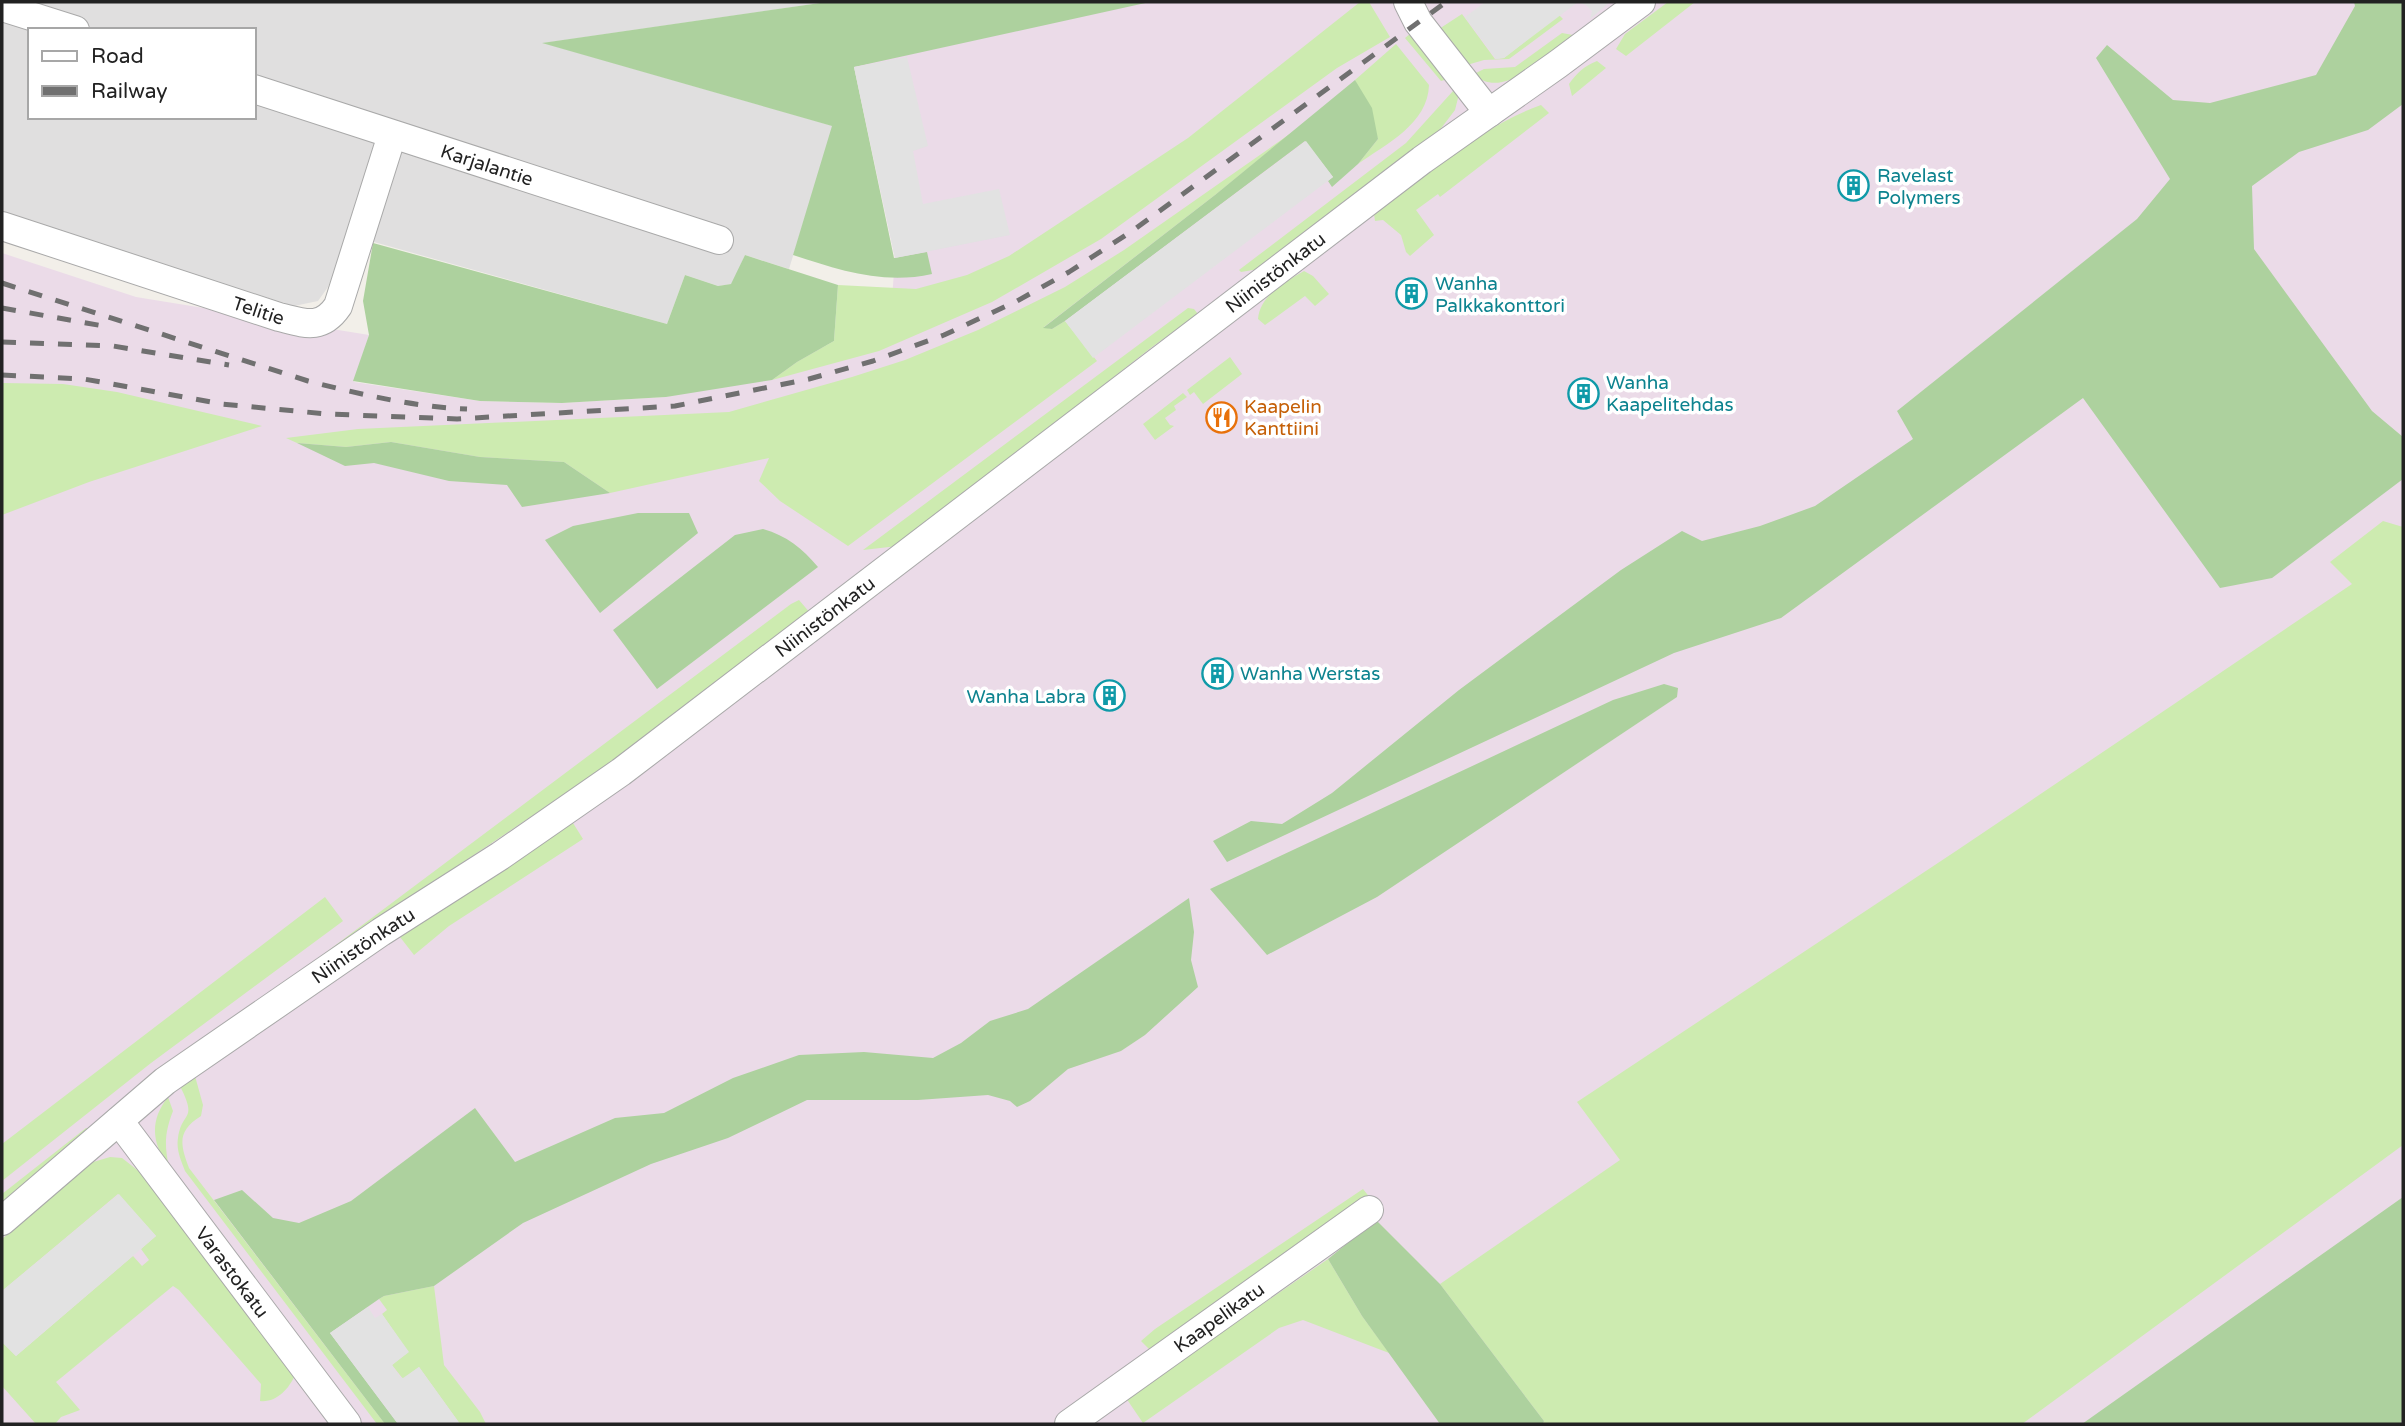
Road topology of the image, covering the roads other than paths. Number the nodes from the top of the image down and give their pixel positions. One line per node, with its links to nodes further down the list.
1 (1408, 2): 6 (street)
2 (1641, 2): 6 (street, Niinistönkatu)
3 (2, 7): 4 (street)
4 (69, 28)
5 (256, 90): 7 (street, Karjalantie)
6 (1489, 113): 10 (street, Niinistönkatu)
7 (392, 135): 8 (street, Telitie); 9 (street, Karjalantie)
8 (2, 226)
9 (719, 240)
10 (119, 1121): 12 (street, Niinistönkatu); 13 (street, Varastokatu)
11 (1369, 1210): 14 (street, Kaapelikatu)
12 (2, 1221)
13 (347, 1424)
14 (1069, 1424)

